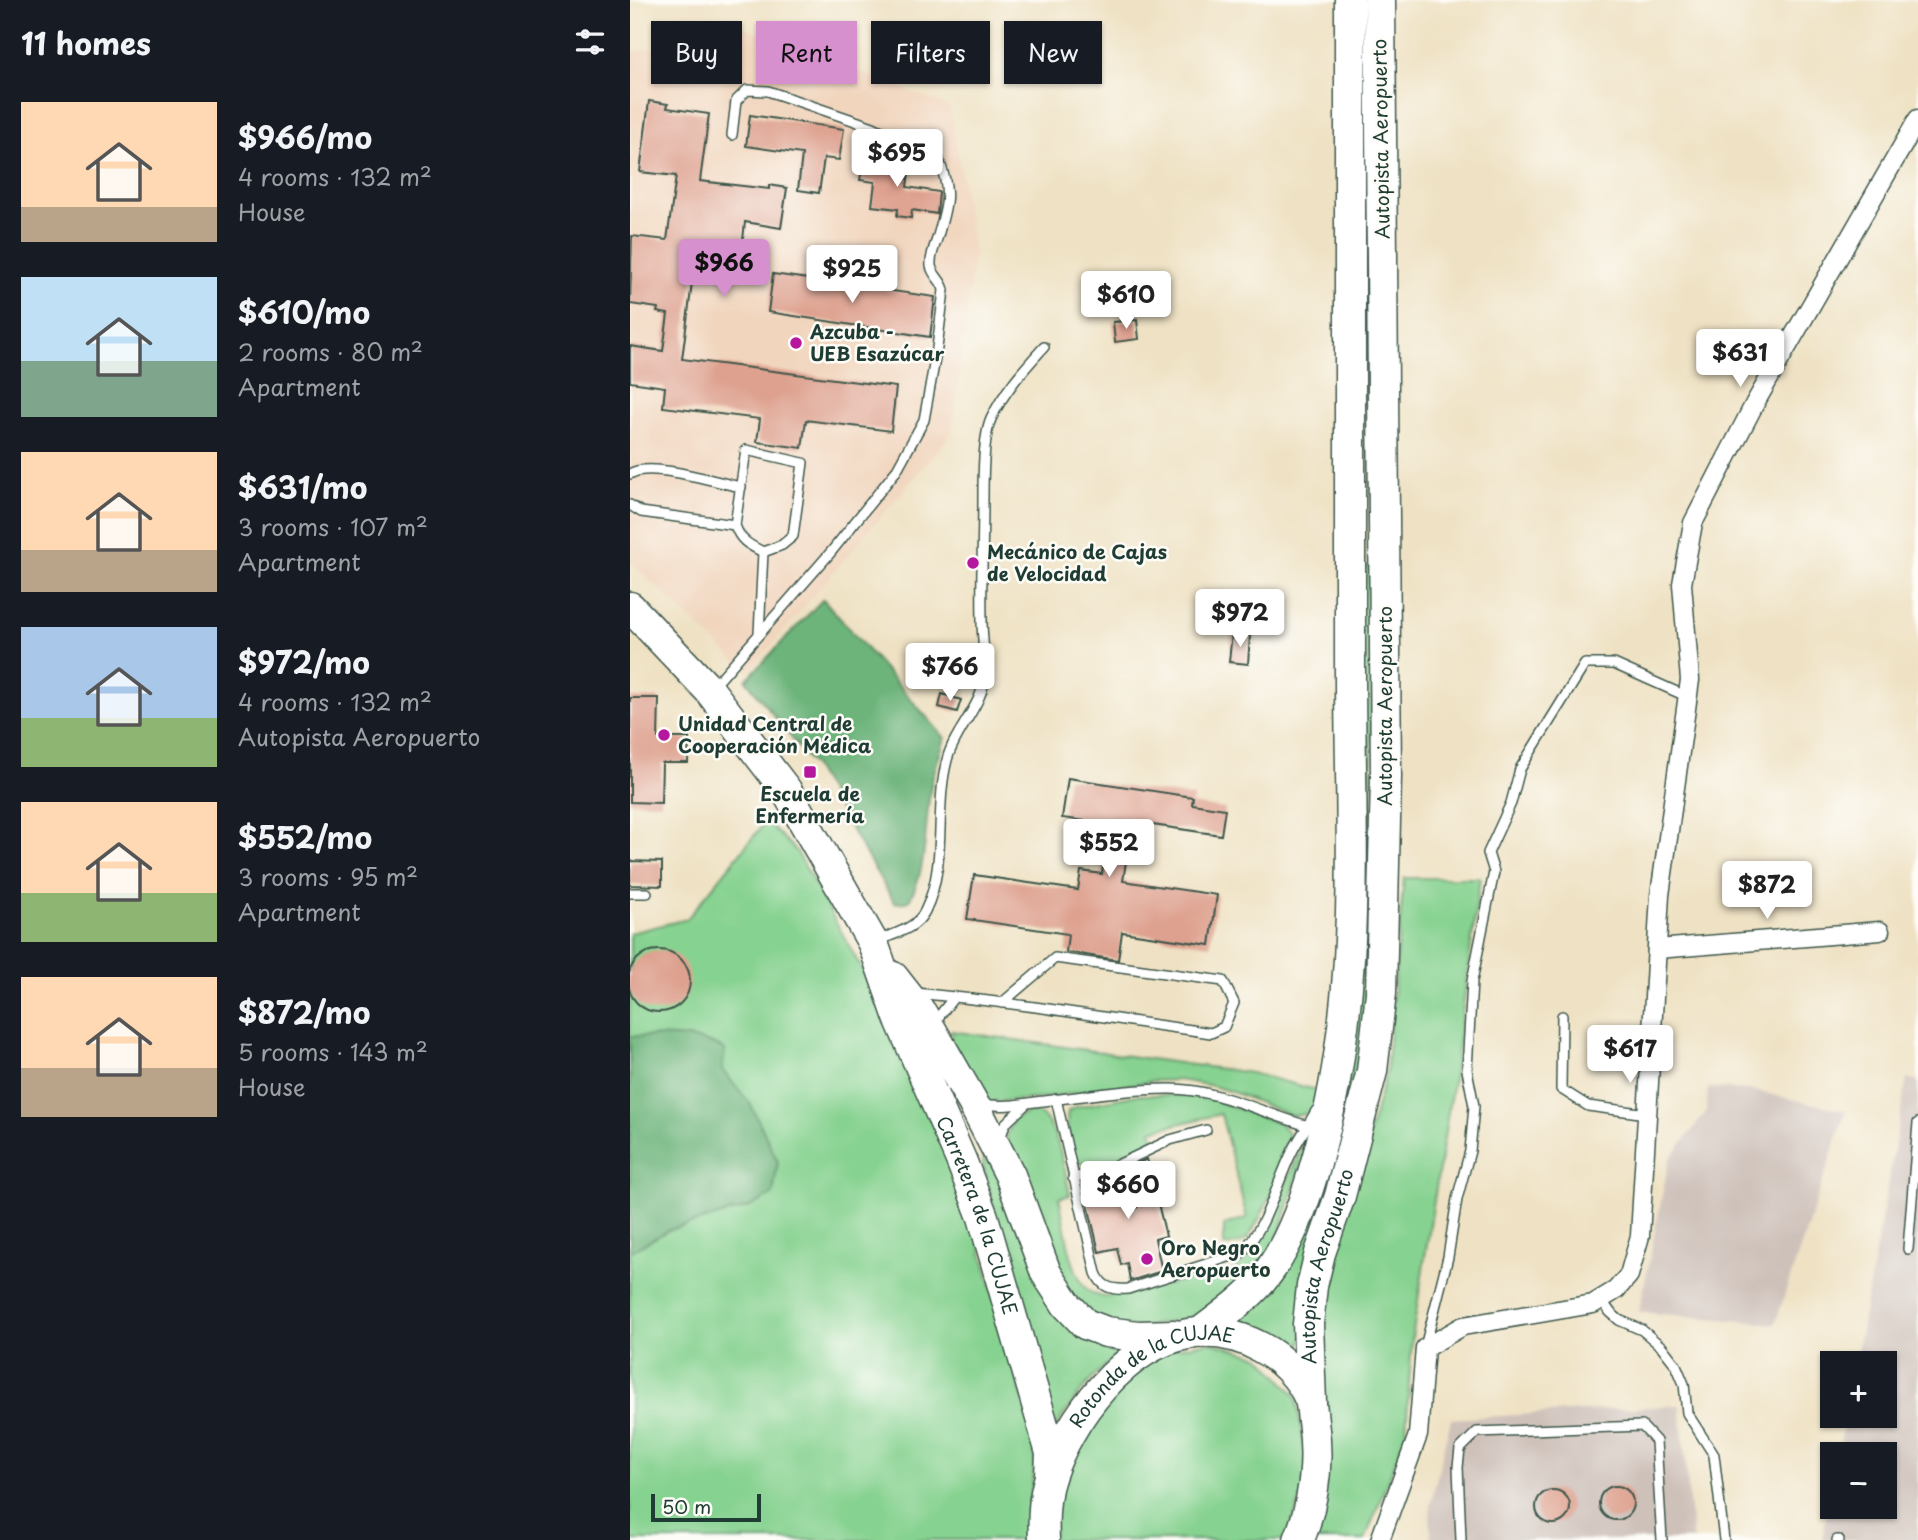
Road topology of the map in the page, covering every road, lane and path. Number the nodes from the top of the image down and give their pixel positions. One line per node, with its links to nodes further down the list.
1 (1350, 0): 24 (highway, Autopista Aeropuerto)
2 (1380, 0): 42 (highway, Autopista Aeropuerto)
3 (1918, 119): 14 (street)
4 (732, 135): 12 (lane)
5 (1044, 347): 19 (lane)
6 (630, 474): 7 (lane)
7 (740, 487): 9 (lane); 10 (lane)
8 (630, 505): 9 (lane)
9 (735, 525): 10 (lane)
10 (764, 552): 12 (lane)
11 (630, 607): 13 (highway, Carretera de la CUJAE)
12 (760, 634): 13 (lane)
13 (710, 691): 19 (highway, Carretera de la CUJAE)
14 (1688, 697): 18 (street); 41 (lane)
15 (630, 892): 16 (lane)
16 (647, 893)
17 (1880, 931): 18 (street)
18 (1657, 949): 29 (street)
19 (877, 952): 20 (highway, Carretera de la CUJAE); 37 (highway, Carretera de la CUJAE)
20 (905, 993): 21 (lane); 25 (highway, Carretera de la CUJAE)
21 (954, 997): 22 (lane); 25 (lane)
22 (1002, 1003): 22 (lane)
23 (1562, 1016): 29 (lane)
24 (1344, 1023): 31 (lane); 40 (highway, Autopista Aeropuerto)
25 (930, 1029): 27 (highway, Carretera de la CUJAE)
26 (1056, 1099): 28 (lane); 31 (lane); 35 (lane)
27 (972, 1101): 28 (lane); 33 (highway, Carretera de la CUJAE)
28 (1027, 1103): 33 (lane); 33 (lane)
29 (1647, 1114): 39 (street)
30 (1918, 1123): 38 (lane)
31 (1308, 1126): 35 (lane)
32 (1206, 1130): 34 (lane)
33 (993, 1144): 37 (highway); 40 (highway, Carretera de la CUJAE)
34 (1124, 1163): 35 (lane); 36 (lane)
35 (1073, 1178)
36 (1134, 1202)
37 (983, 1217): 43 (highway, Carretera de la CUJAE)
38 (1908, 1249)
39 (1601, 1299): 41 (street); 49 (lane)
40 (1193, 1333): 42 (highway, Rotonda de la CUJAE); 43 (highway, Rotonda de la CUJAE)
41 (1425, 1348): 46 (street)
42 (1311, 1402): 45 (highway, Rotonda de la CUJAE)
43 (1050, 1477): 44 (highway, Rotonda de la CUJAE)
44 (1044, 1540)
45 (1299, 1540)
46 (1380, 1540)
47 (1461, 1540): 48 (lane)
48 (1662, 1540)
49 (1724, 1540)

